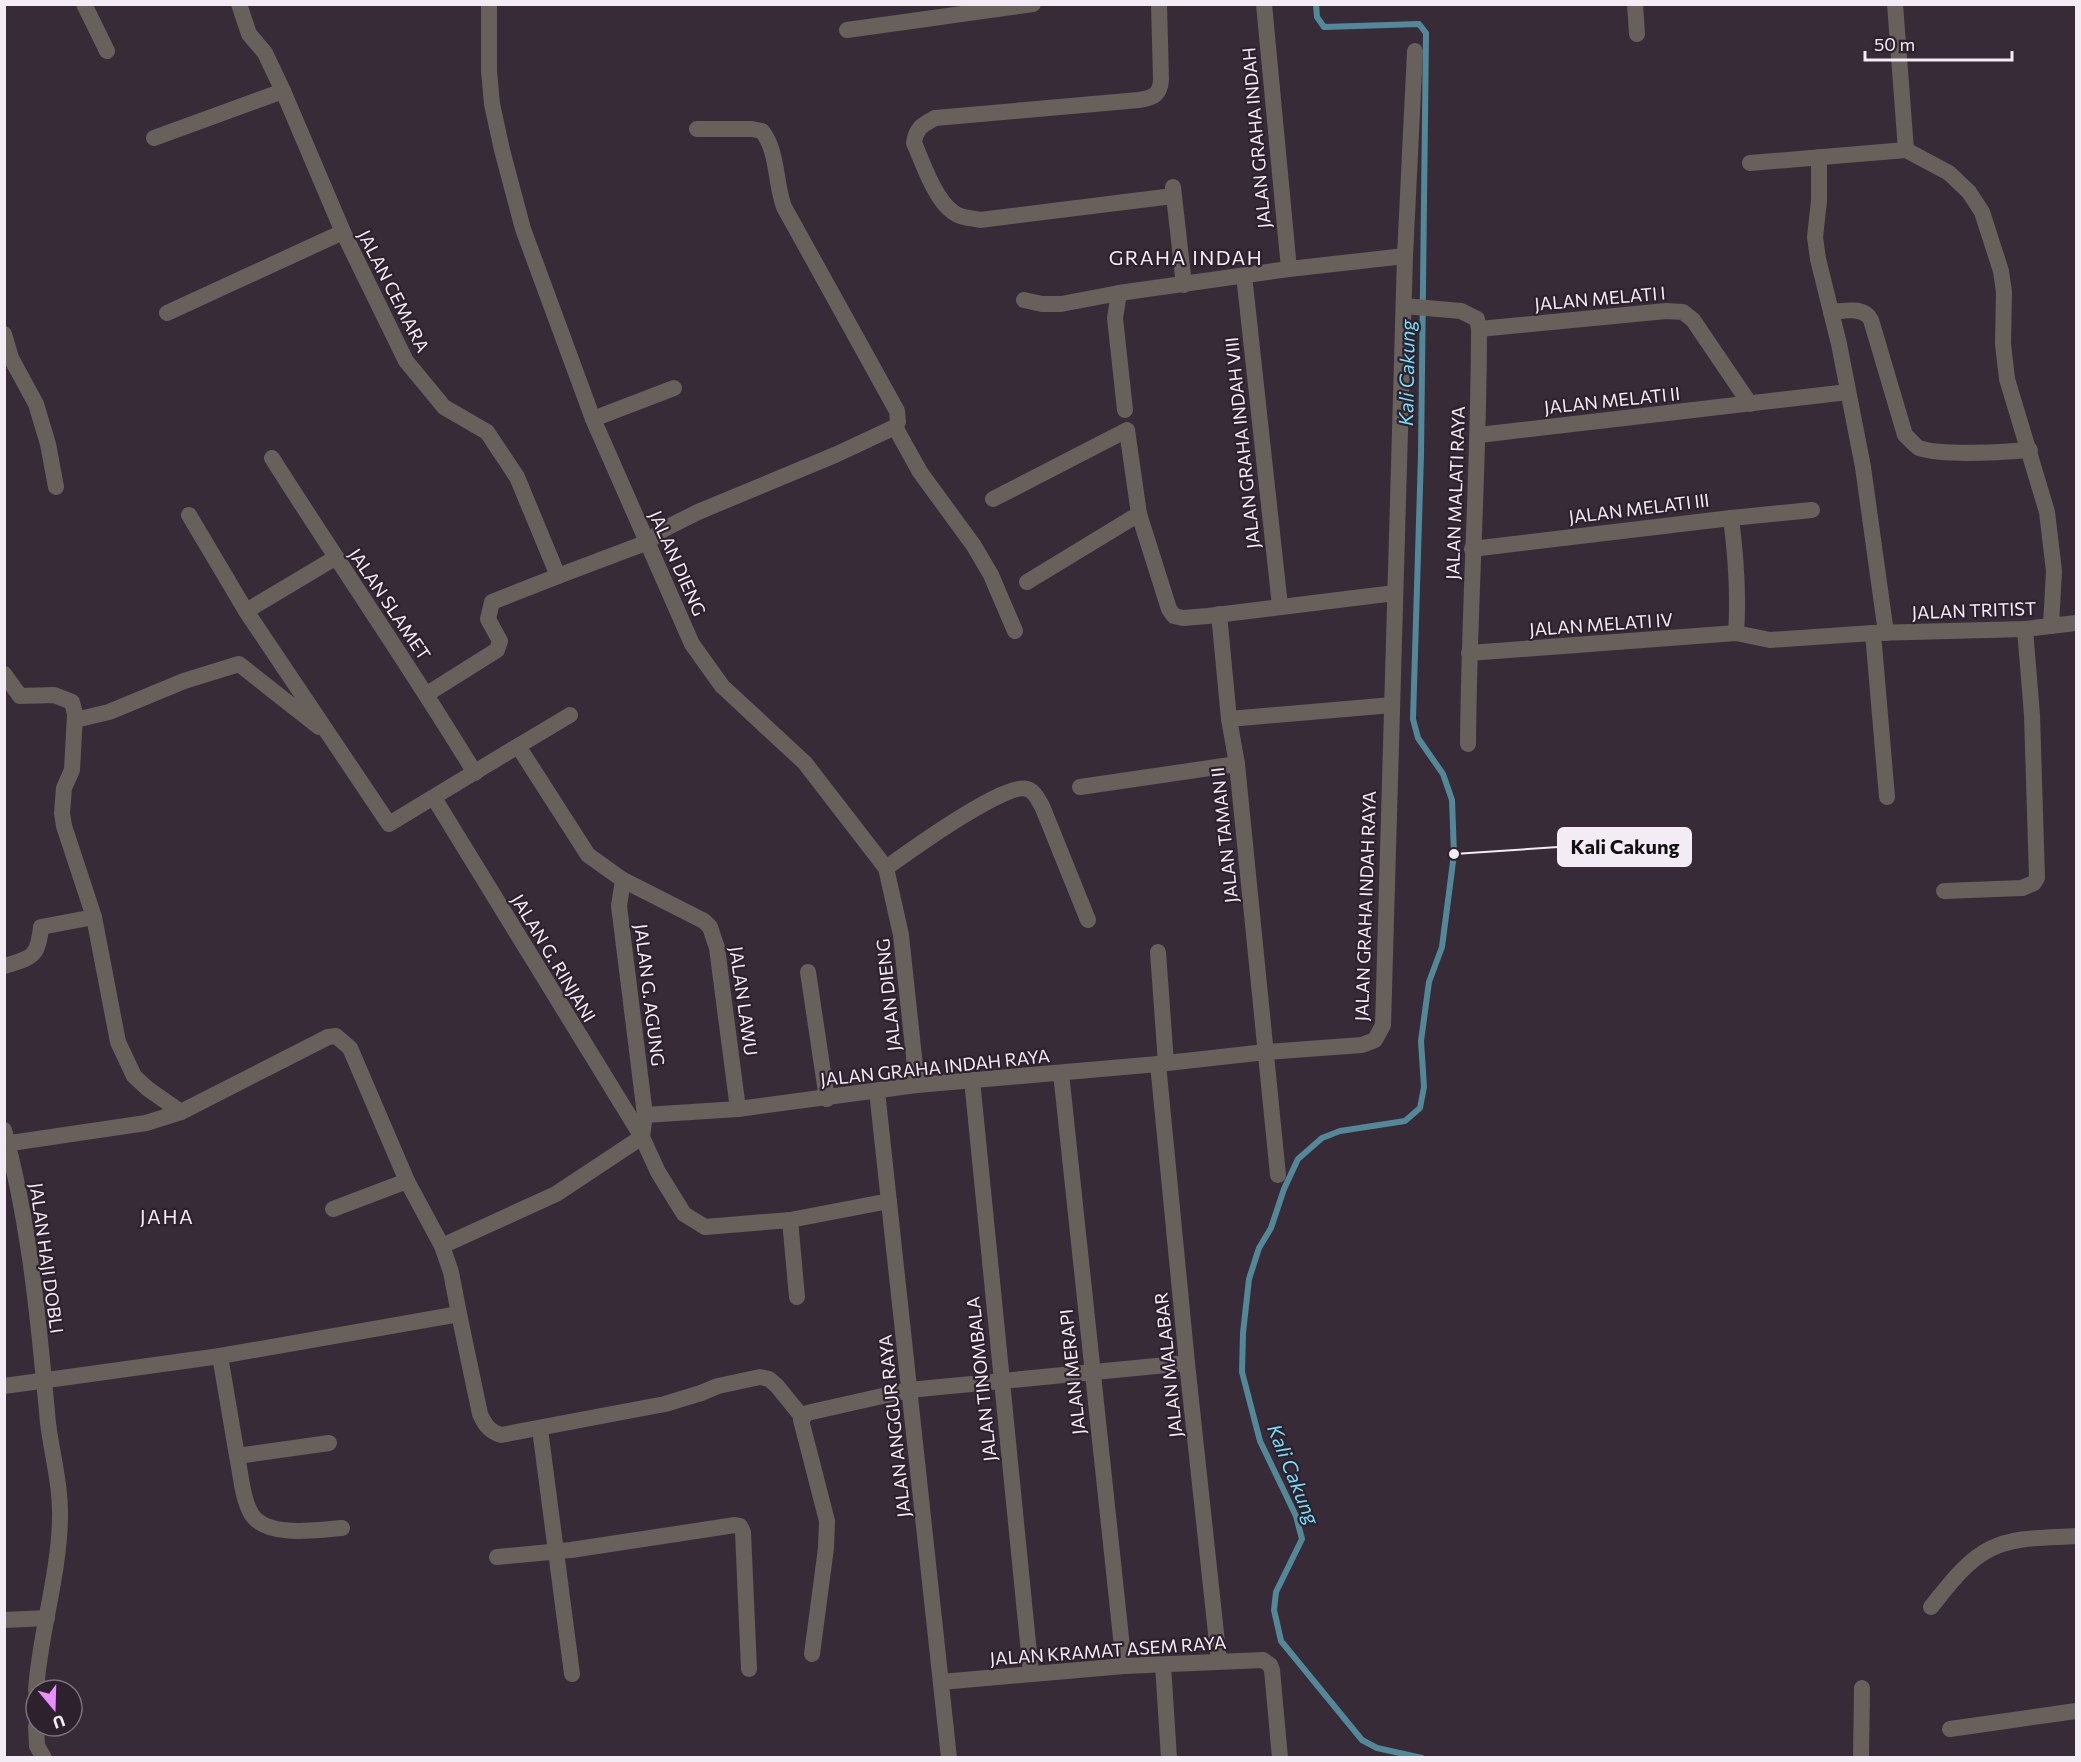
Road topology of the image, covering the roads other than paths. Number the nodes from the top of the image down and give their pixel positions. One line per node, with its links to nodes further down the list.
1 (84, 4): 12 (street)
2 (239, 4): 14 (street, JALAN CEMARA)
3 (489, 4): 36 (street, JALAN DIENG)
4 (1033, 4): 9 (street)
5 (1159, 4): 24 (street)
6 (1264, 4): 22 (street, JALAN GRAHA INDAH)
7 (1635, 4): 11 (street)
8 (1895, 4): 17 (street)
9 (939, 11): 10 (street)
10 (847, 30)
11 (1637, 34)
12 (107, 51)
13 (1415, 51): 21 (street, JALAN GRAHA INDAH RAYA)
14 (283, 91): 16 (street); 20 (street, JALAN CEMARA)
15 (697, 129): 37 (street)
16 (153, 138)
17 (1906, 150): 18 (street); 39 (street)
18 (1819, 157): 19 (street); 28 (street)
19 (1750, 163)
20 (343, 232): 29 (street); 50 (street, JALAN CEMARA)
21 (1405, 256): 22 (street); 27 (street, JALAN GRAHA INDAH RAYA)
22 (1289, 269): 23 (street)
23 (1244, 275): 24 (street); 53 (street, JALAN GRAHA INDAH VIII)
24 (1184, 285): 25 (street)
25 (1119, 293): 26 (street); 35 (street)
26 (1024, 300)
27 (1412, 307): 30 (street); 52 (street, JALAN GRAHA INDAH RAYA)
28 (1831, 312): 33 (street); 39 (street)
29 (167, 313)
30 (1479, 329): 34 (street, JALAN MELATI I); 38 (street, JALAN MALATI RAYA)
31 (4, 334): 41 (street)
32 (674, 388): 36 (street)
33 (1848, 392): 34 (street, JALAN MELATI II); 61 (street)
34 (1750, 404): 38 (street, JALAN MELATI II)
35 (1125, 410)
36 (592, 419): 47 (street, JALAN DIENG)
37 (895, 427): 47 (street); 59 (street)
38 (1479, 435): 48 (street, JALAN MALATI RAYA)
39 (2030, 450): 57 (street)
40 (272, 459): 49 (street, JALAN SLAMET)
41 (56, 487)
42 (993, 499): 44 (street)
43 (1812, 510): 46 (street)
44 (1140, 514): 51 (street); 55 (street)
45 (189, 515): 54 (street)
46 (1731, 518): 48 (street, JALAN MELATI III); 60 (street, JALAN MELATI III)
47 (648, 542): 50 (street); 77 (street, JALAN DIENG)
48 (1472, 549): 62 (street, JALAN MALATI RAYA)
49 (335, 558): 54 (street); 64 (street, JALAN SLAMET)
50 (558, 576): 64 (street)
51 (1028, 582)
52 (1395, 593): 53 (street); 65 (street, JALAN GRAHA INDAH RAYA)
53 (1280, 606): 55 (street)
54 (246, 611): 69 (street)
55 (1220, 614): 67 (street, JALAN TAMAN II)
56 (2076, 623): 57 (street, JALAN TRITIST)
57 (2051, 626): 58 (street, JALAN TRITIST)
58 (2025, 628): 61 (street, JALAN TRITIST); 79 (street)
59 (1015, 631)
60 (1736, 633): 61 (street, JALAN TRITIST); 62 (street, JALAN MELATI IV)
61 (1880, 633): 75 (street)
62 (1469, 653): 70 (street, JALAN MALATI RAYA)
63 (4, 674): 68 (street)
64 (427, 694): 73 (street, JALAN SLAMET)
65 (1392, 705): 67 (street); 85 (street, JALAN GRAHA INDAH RAYA)
66 (570, 715): 71 (street)
67 (1229, 719): 72 (street, JALAN TAMAN II)
68 (75, 720): 69 (street); 80 (street)
69 (331, 736): 76 (street)
70 (1468, 744)
71 (518, 746): 73 (street); 78 (street)
72 (1237, 764): 74 (street); 85 (street, JALAN TAMAN II)
73 (475, 773): 76 (street)
74 (1080, 787)
75 (1887, 797)
76 (434, 798): 95 (street, JALAN G. RINJANI)
77 (886, 868): 81 (street); 89 (street, JALAN DIENG)
78 (623, 880): 92 (street, JALAN LAWU); 94 (street, JALAN G. AGUNG)
79 (1944, 891)
80 (94, 917): 83 (street); 93 (street)
81 (1088, 920)
82 (1158, 952): 86 (street, JALAN MALABAR)
83 (4, 966)
84 (808, 972): 91 (street)
85 (1266, 1052): 86 (street, JALAN GRAHA INDAH RAYA); 97 (street, JALAN TAMAN II)
86 (1162, 1064): 87 (street, JALAN GRAHA INDAH RAYA); 106 (street, JALAN MALABAR)
87 (1061, 1073): 88 (street, JALAN GRAHA INDAH RAYA); 107 (street, JALAN MERAPI)
88 (972, 1080): 89 (street, JALAN GRAHA INDAH RAYA); 109 (street, JALAN TINOMBALA)
89 (917, 1085): 90 (street, JALAN GRAHA INDAH RAYA)
90 (877, 1091): 91 (street, JALAN GRAHA INDAH RAYA); 99 (street, JALAN ANGGUR RAYA)
91 (826, 1099): 92 (street, JALAN GRAHA INDAH RAYA)
92 (738, 1109): 94 (street, JALAN GRAHA INDAH RAYA)
93 (181, 1112): 96 (street); 98 (street)
94 (645, 1115): 95 (street)
95 (642, 1137): 101 (street, JALAN G. RINJANI); 102 (street)
96 (6, 1139): 108 (street, JALAN HAJI DOBLI)
97 (1278, 1175)
98 (407, 1181): 100 (street); 102 (street)
99 (889, 1201): 101 (street, JALAN G. RINJANI); 111 (street, JALAN ANGGUR RAYA)
100 (333, 1209)
101 (790, 1220): 103 (street)
102 (442, 1246): 104 (street)
103 (797, 1297)
104 (459, 1314): 105 (street); 113 (street)
105 (220, 1356): 108 (street); 115 (street)
106 (1187, 1364): 107 (street); 124 (street, JALAN MALABAR)
107 (1092, 1372): 109 (street); 126 (street, JALAN MERAPI)
108 (44, 1379): 110 (street); 121 (street, JALAN HAJI DOBLI)
109 (1000, 1380): 111 (street); 128 (street, JALAN TINOMBALA)
110 (4, 1386)
111 (909, 1390): 112 (street); 131 (street, JALAN ANGGUR RAYA)
112 (803, 1418): 113 (street); 123 (street)
113 (540, 1429): 118 (street)
114 (329, 1443): 115 (street)
115 (237, 1456): 116 (street)
116 (342, 1528)
117 (2076, 1536): 120 (street)
118 (555, 1552): 119 (street); 127 (street); 129 (street)
119 (496, 1557)
120 (1931, 1607)
121 (47, 1618): 122 (street); 130 (street, JALAN HAJI DOBLI)
122 (4, 1620)
123 (812, 1654)
124 (1219, 1661): 125 (street, JALAN KRAMAT ASEM RAYA); 140 (street, JALAN KRAMAT ASEM RAYA)
125 (1163, 1665): 126 (street, JALAN KRAMAT ASEM RAYA); 136 (street)
126 (1124, 1666): 128 (street, JALAN KRAMAT ASEM RAYA)
127 (749, 1669)
128 (1030, 1673): 131 (street, JALAN KRAMAT ASEM RAYA)
129 (572, 1674)
130 (37, 1678)
131 (941, 1682): 138 (street, JALAN ANGGUR RAYA)
132 (1862, 1688): 141 (street)
133 (2076, 1711): 134 (street)
134 (1950, 1729)
135 (37, 1738): 137 (street)
136 (1169, 1757): 139 (street)
137 (44, 1758)
138 (949, 1758)
139 (1163, 1758)
140 (1280, 1758)
141 (1861, 1758)

